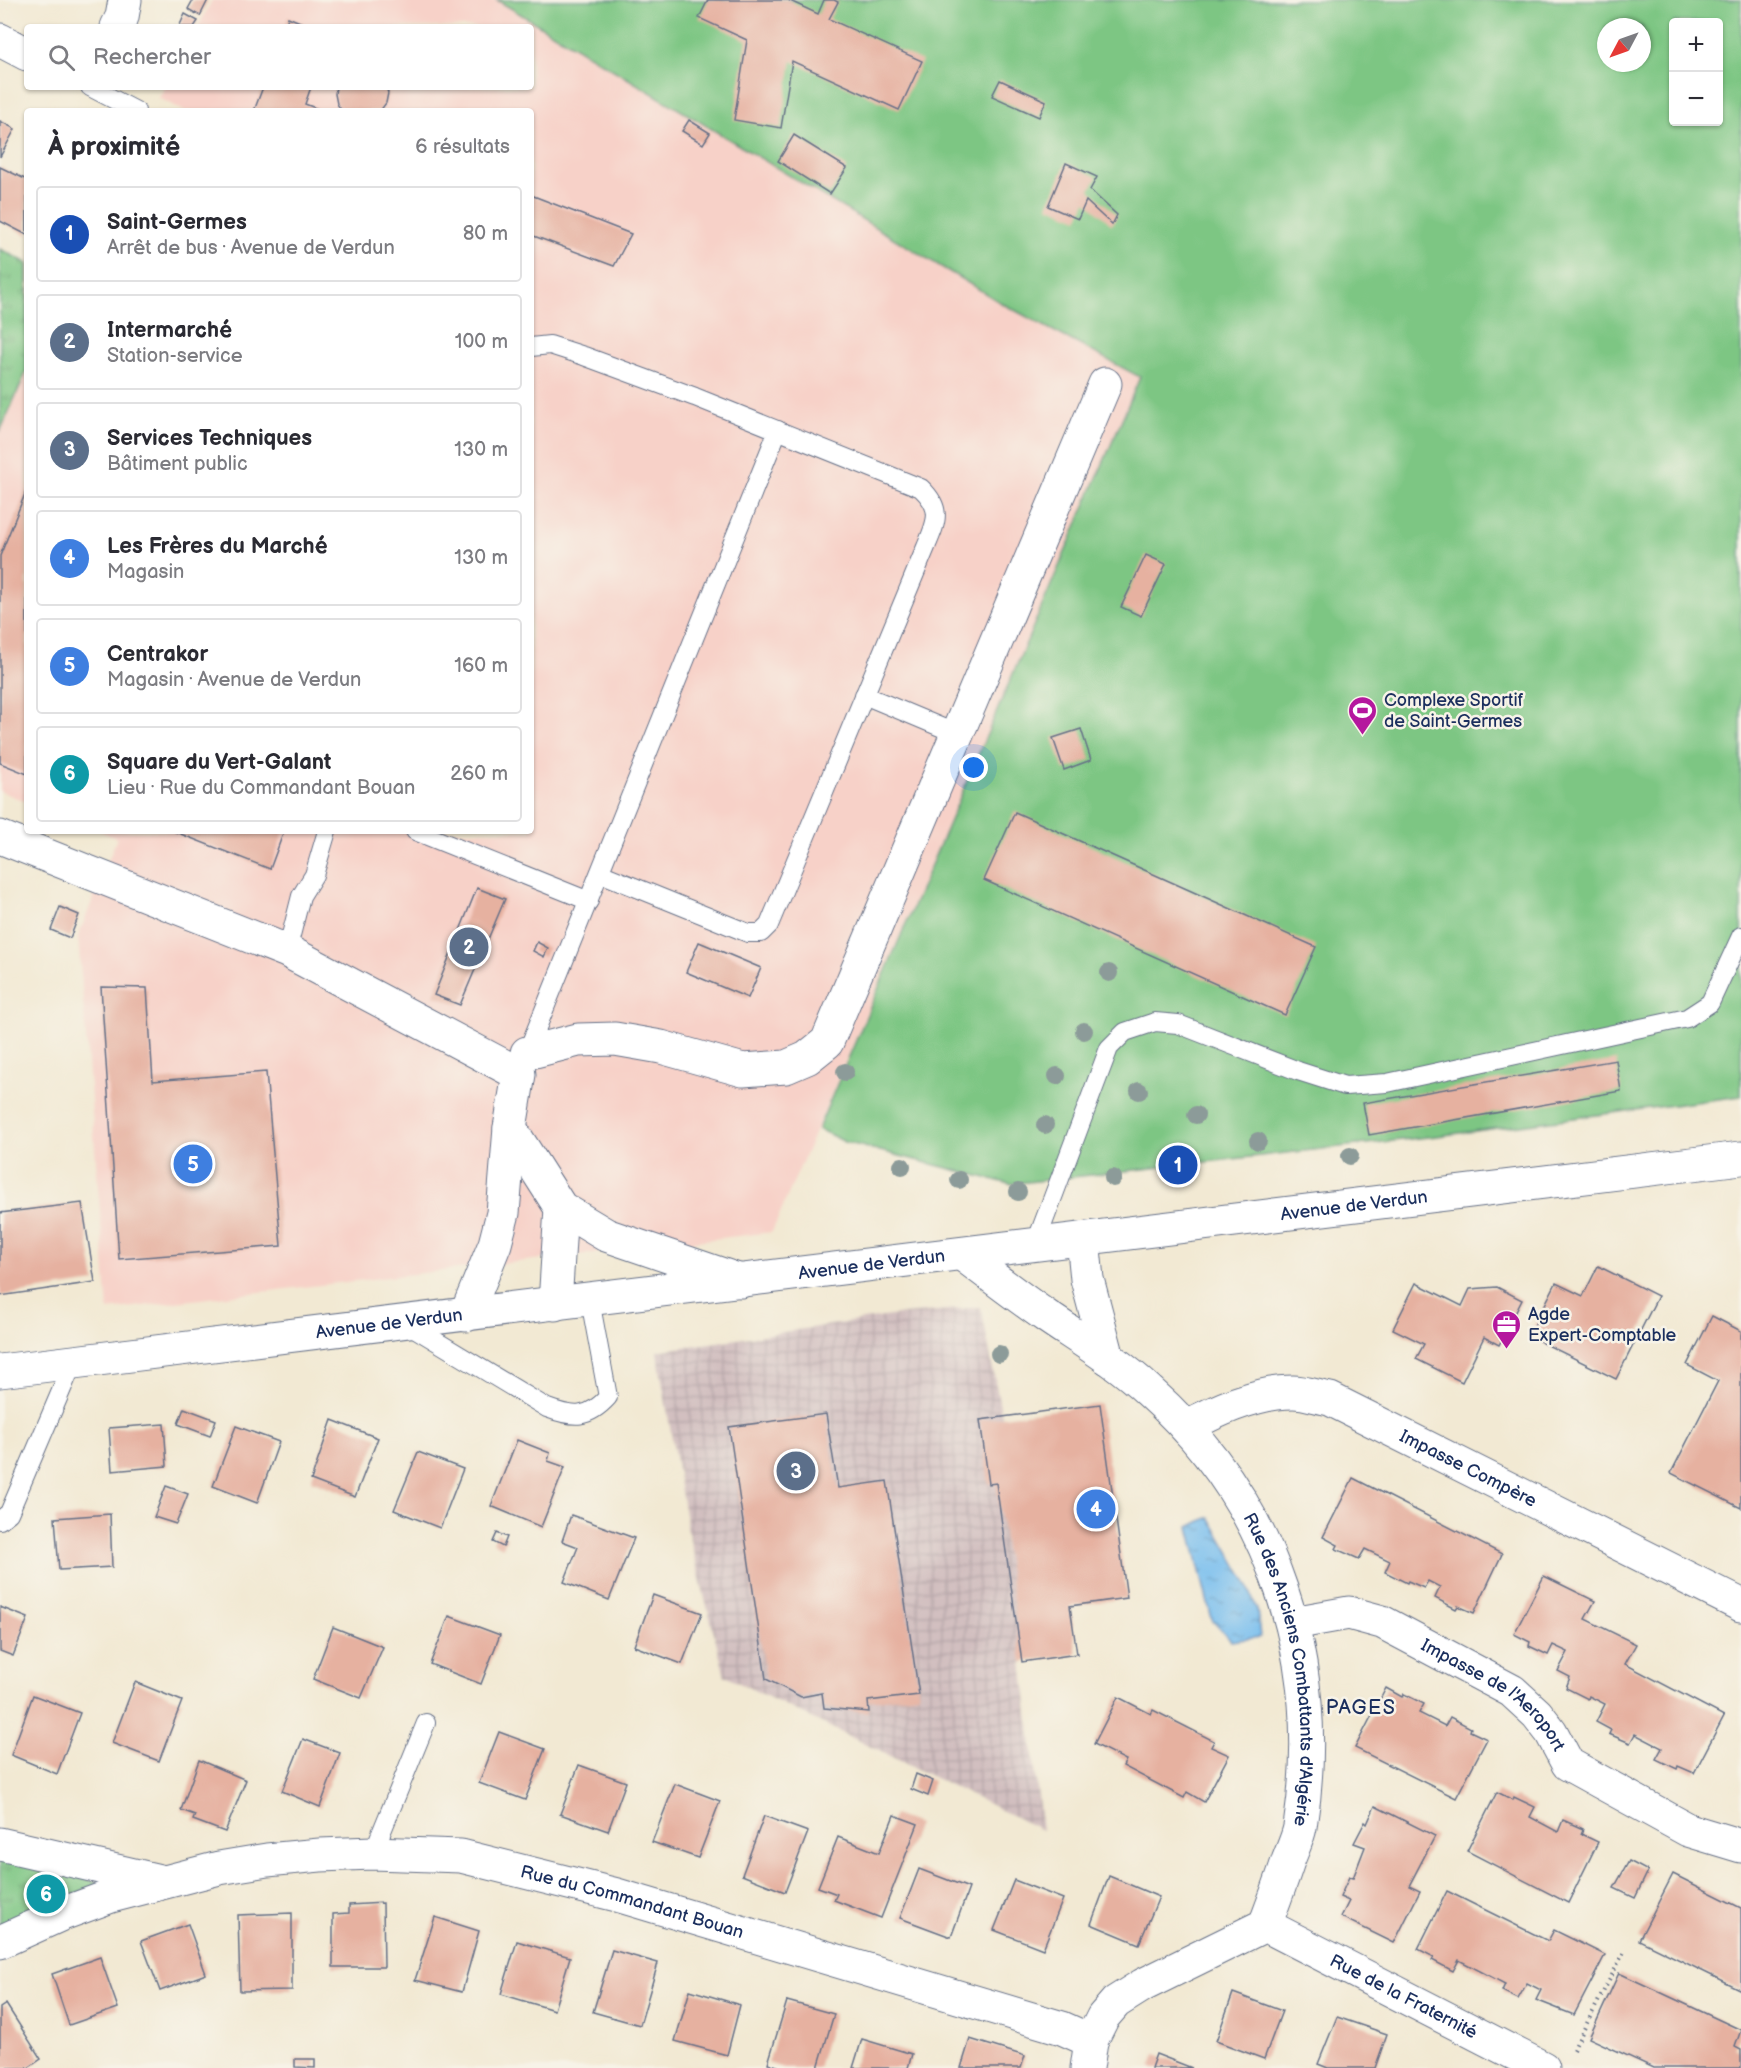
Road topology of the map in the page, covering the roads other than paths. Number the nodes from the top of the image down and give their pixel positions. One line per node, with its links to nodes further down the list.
1 (125, 0): 2 (street)
2 (118, 24)
3 (0, 40): 4 (street)
4 (24, 52)
5 (96, 90): 6 (lane)
6 (130, 108)
7 (534, 347): 9 (lane)
8 (1105, 384): 11 (street)
9 (778, 430): 10 (lane); 15 (lane)
10 (864, 695): 11 (lane); 15 (lane)
11 (957, 734): 19 (street)
12 (326, 834): 18 (lane)
13 (422, 834): 16 (lane)
14 (0, 837): 18 (street)
15 (600, 873): 16 (lane)
16 (589, 901): 19 (lane)
17 (1741, 936): 24 (lane)
18 (286, 951): 19 (street)
19 (523, 1063): 20 (street)
20 (510, 1128): 22 (street); 29 (street)
21 (1741, 1158): 23 (street, Avenue de Verdun)
22 (561, 1208): 26 (street); 28 (street)
23 (1083, 1239): 24 (street, Avenue de Verdun); 31 (street)
24 (1035, 1245): 25 (street, Avenue de Verdun)
25 (962, 1254): 26 (street, Avenue de Verdun); 31 (street, Rue des Anciens Combattants d'Algérie)
26 (741, 1281): 27 (street, Avenue de Verdun)
27 (590, 1300): 28 (street, Avenue de Verdun); 30 (lane)
28 (555, 1304): 29 (street, Avenue de Verdun)
29 (466, 1315): 30 (street, Avenue de Verdun)
30 (406, 1323): 32 (street, Avenue de Verdun)
31 (1108, 1358): 34 (street, Rue des Anciens Combattants d'Algérie)
32 (73, 1363): 33 (street, Avenue de Verdun); 35 (lane)
33 (0, 1371)
34 (1186, 1426): 36 (street, Impasse Compère); 37 (street, Rue des Anciens Combattants d'Algérie)
35 (0, 1520)
36 (1741, 1605)
37 (1293, 1623): 40 (street, Impasse de l'Aeroport); 43 (street, Rue des Anciens Combattants d'Algérie)
38 (426, 1723): 41 (lane)
39 (0, 1844): 42 (street, Rue du Commandant Bouan)
40 (1741, 1846)
41 (373, 1853): 42 (street, Rue du Commandant Bouan); 45 (street, Rue du Commandant Bouan)
42 (162, 1882): 44 (street, Rue du Commandant Bouan)
43 (1265, 1925): 45 (street); 46 (street, Rue de la Fraternité)
44 (0, 1942)
45 (1089, 2054)
46 (1556, 2063)

